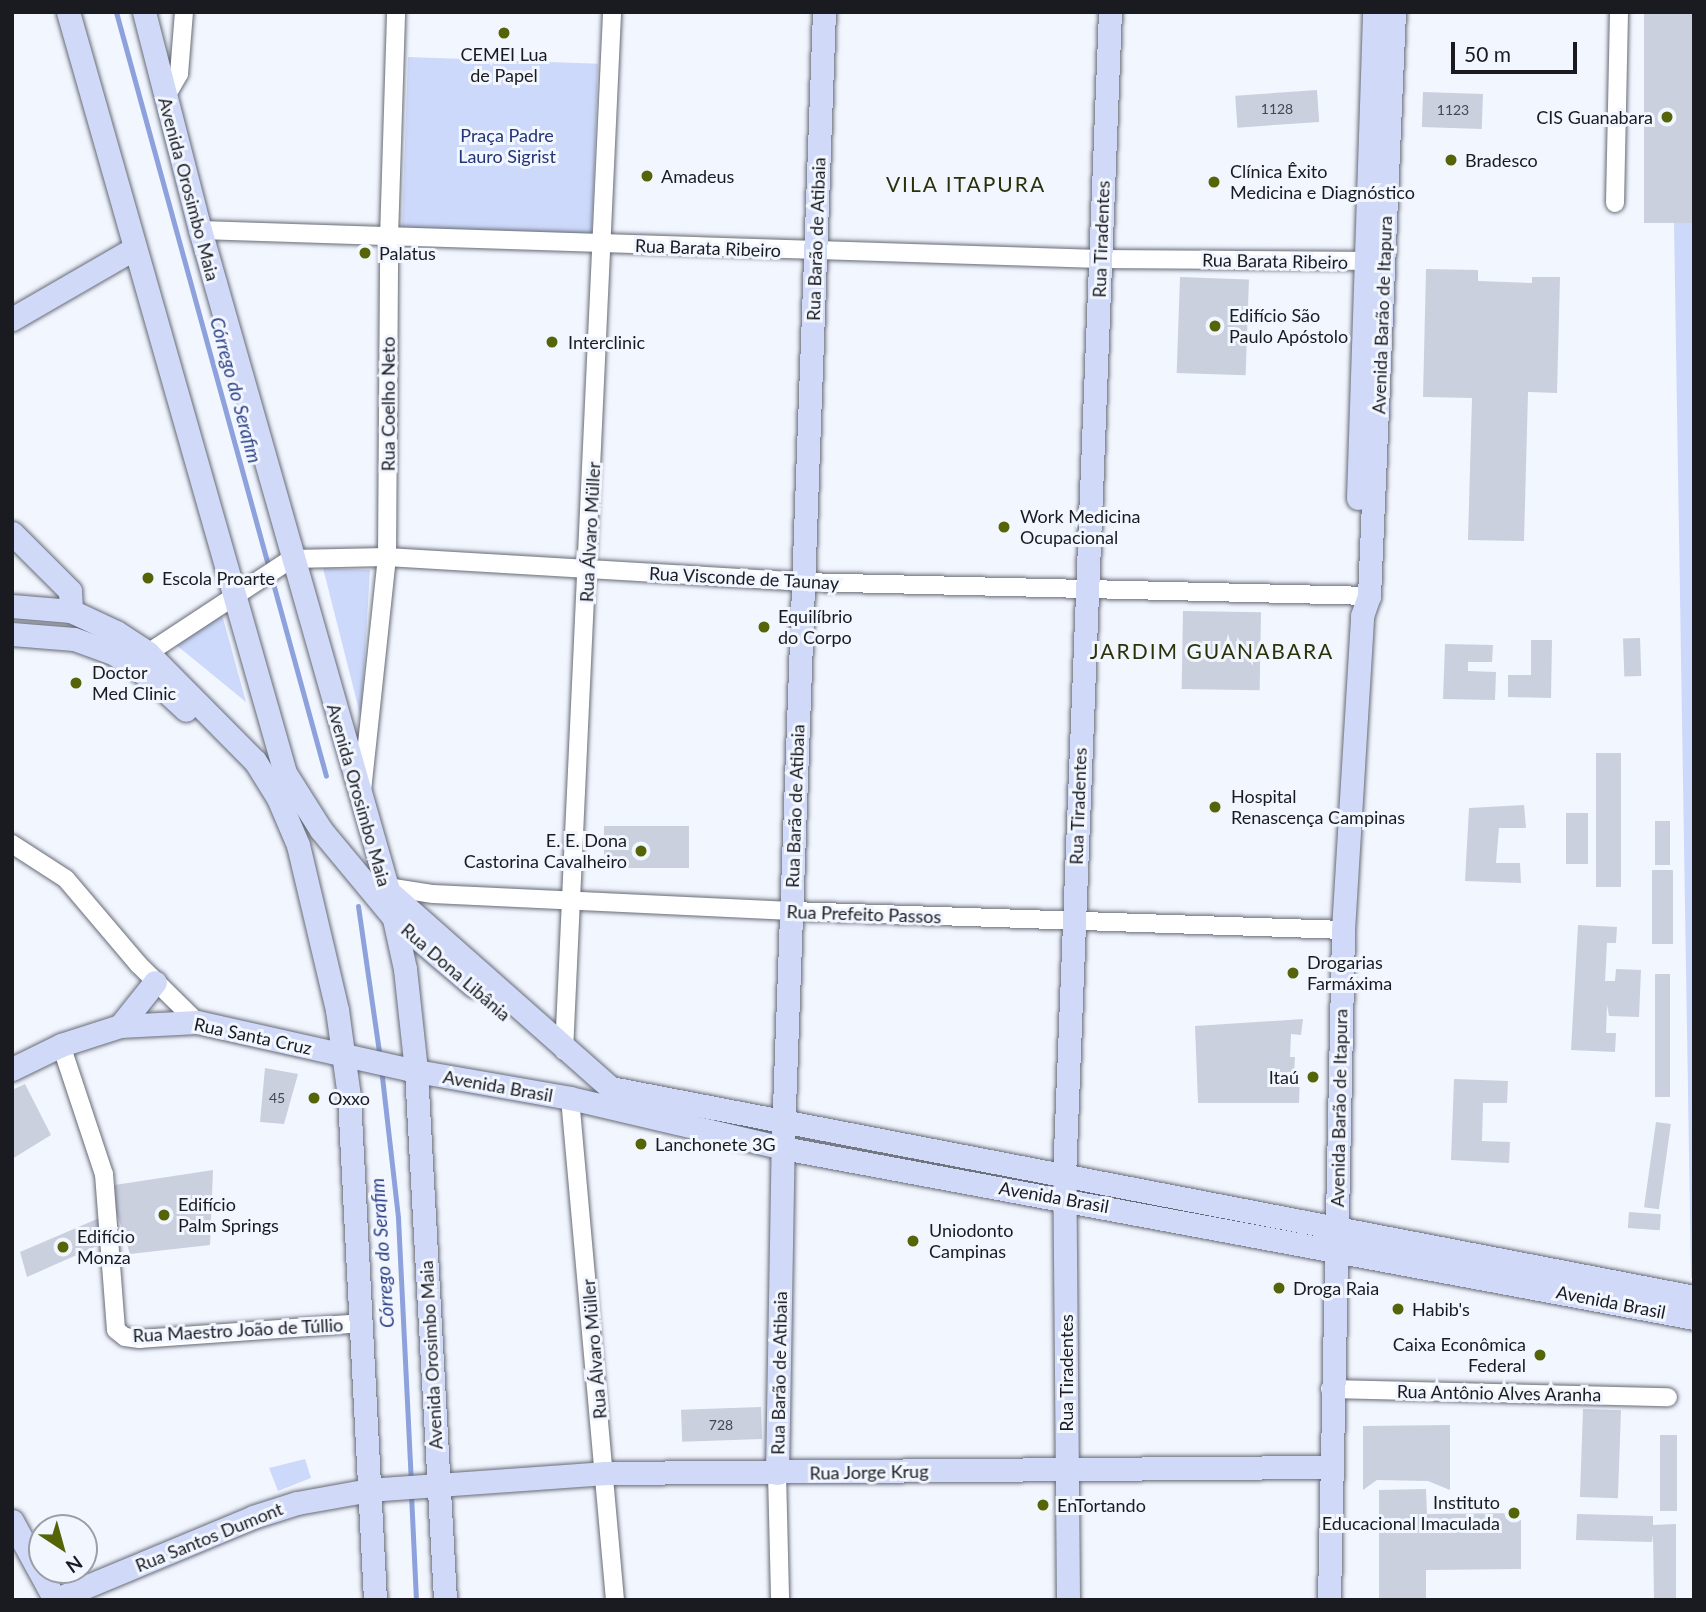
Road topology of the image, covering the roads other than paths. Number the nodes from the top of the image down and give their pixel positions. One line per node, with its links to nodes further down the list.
1 (68, 12): 16 (main road)
2 (144, 12): 11 (main road, Avenida Orosimbo Maia)
3 (184, 12): 11 (street)
4 (397, 12): 14 (street, Rua Coelho Neto)
5 (612, 12): 15 (street, Rua Álvaro Müller)
6 (824, 12): 17 (main road, Rua Barão de Atibaia)
7 (1110, 12): 18 (main road, Rua Tiradentes)
8 (1374, 12): 19 (main road, Avenida Barão de Itapura)
9 (1394, 12): 19 (main road, Avenida Barão de Itapura)
10 (1619, 12): 12 (street)
11 (165, 98): 13 (main road, Avenida Orosimbo Maia)
12 (1615, 203)
13 (200, 230): 14 (street, Rua Barata Ribeiro); 23 (main road, Avenida Orosimbo Maia)
14 (389, 238): 15 (street, Rua Barata Ribeiro); 22 (street, Rua Coelho Neto)
15 (602, 244): 17 (street, Rua Barata Ribeiro); 24 (street, Rua Álvaro Müller)
16 (133, 248): 20 (main road); 26 (main road)
17 (816, 251): 18 (street, Rua Barata Ribeiro); 25 (main road, Rua Barão de Atibaia)
18 (1100, 259): 19 (street, Rua Barata Ribeiro); 27 (main road, Rua Tiradentes)
19 (1375, 261): 28 (main road, Avenida Barão de Itapura)
20 (12, 319)
21 (12, 533): 30 (main road)
22 (387, 557): 23 (street, Rua Visconde de Taunay); 24 (street, Rua Visconde de Taunay); 33 (street, Rua Coelho Neto)
23 (285, 563): 26 (street, Rua Visconde de Taunay); 33 (main road, Avenida Orosimbo Maia)
24 (589, 569): 25 (street, Rua Visconde de Taunay); 37 (street, Rua Álvaro Müller)
25 (802, 582): 27 (street, Rua Visconde de Taunay); 38 (main road, Rua Barão de Atibaia)
26 (240, 591): 32 (street, Rua Visconde de Taunay); 39 (main road, Rua Dona Libânia)
27 (1087, 592): 28 (street, Rua Visconde de Taunay); 40 (main road, Rua Tiradentes)
28 (1363, 602): 41 (main road, Avenida Barão de Itapura)
29 (12, 606): 30 (main road)
30 (68, 611): 32 (main road)
31 (12, 634): 35 (main road)
32 (148, 653): 35 (main road)
33 (361, 795): 36 (main road, Avenida Orosimbo Maia)
34 (12, 844): 42 (street)
35 (301, 853): 47 (main road)
36 (387, 889): 37 (street, Rua Prefeito Passos); 39 (main road, Avenida Orosimbo Maia); 46 (main road, Rua Dona Libânia)
37 (571, 901): 38 (street, Rua Prefeito Passos); 46 (street, Rua Álvaro Müller)
38 (792, 911): 40 (street, Rua Prefeito Passos); 52 (main road, Rua Barão de Atibaia)
39 (394, 918): 49 (main road, Avenida Orosimbo Maia); 50 (main road, Rua Dona Libânia)
40 (1073, 922): 41 (street, Rua Prefeito Passos); 54 (main road, Rua Tiradentes)
41 (1343, 930): 55 (main road, Avenida Barão de Itapura)
42 (155, 982): 43 (street); 44 (main road)
43 (197, 1022): 44 (main road, Rua Santa Cruz); 47 (main road, Rua Santa Cruz)
44 (120, 1026): 45 (main road, Rua Santa Cruz)
45 (61, 1045): 48 (main road, Rua Santa Cruz); 58 (street, Rua Maestro João de Túllio)
46 (565, 1051): 50 (main road, Avenida Brasil)
47 (350, 1057): 49 (main road, Rua Santa Cruz); 58 (main road)
48 (12, 1069)
49 (409, 1070): 51 (main road, Avenida Brasil); 65 (main road, Avenida Orosimbo Maia)
50 (611, 1088): 52 (main road, Avenida Brasil)
51 (570, 1098): 53 (main road, Avenida Brasil); 63 (street, Rua Álvaro Müller)
52 (784, 1124): 53 (main road, Rua Barão de Atibaia); 54 (main road, Avenida Brasil)
53 (783, 1148): 54 (main road, Avenida Brasil); 64 (main road, Rua Barão de Atibaia)
54 (1064, 1188): 55 (main road, Avenida Brasil); 62 (main road, Rua Tiradentes)
55 (1336, 1239): 56 (main road, Avenida Brasil); 57 (main road, Avenida Brasil); 59 (main road, Avenida Barão de Itapura)
56 (1694, 1297)
57 (1694, 1318)
58 (361, 1323): 66 (main road)
59 (1330, 1390): 60 (street, Rua Antônio Alves Aranha); 61 (main road, Avenida Barão de Itapura)
60 (1668, 1396)
61 (1328, 1466): 62 (main road, Rua Jorge Krug); 74 (main road, Avenida Barão de Itapura)
62 (1066, 1470): 64 (main road, Rua Jorge Krug); 73 (main road, Rua Tiradentes)
63 (606, 1473): 64 (main road, Rua Jorge Krug); 65 (main road, Rua Jorge Krug); 71 (street, Rua Álvaro Müller)
64 (777, 1473): 72 (street, Rua Barão de Atibaia)
65 (432, 1487): 66 (main road, Rua Jorge Krug); 70 (main road, Avenida Orosimbo Maia)
66 (376, 1490): 68 (main road, Rua Santos Dumont); 69 (main road)
67 (12, 1521): 68 (main road)
68 (55, 1600)
69 (375, 1600)
70 (445, 1600)
71 (615, 1600)
72 (780, 1600)
73 (1068, 1600)
74 (1329, 1600)

